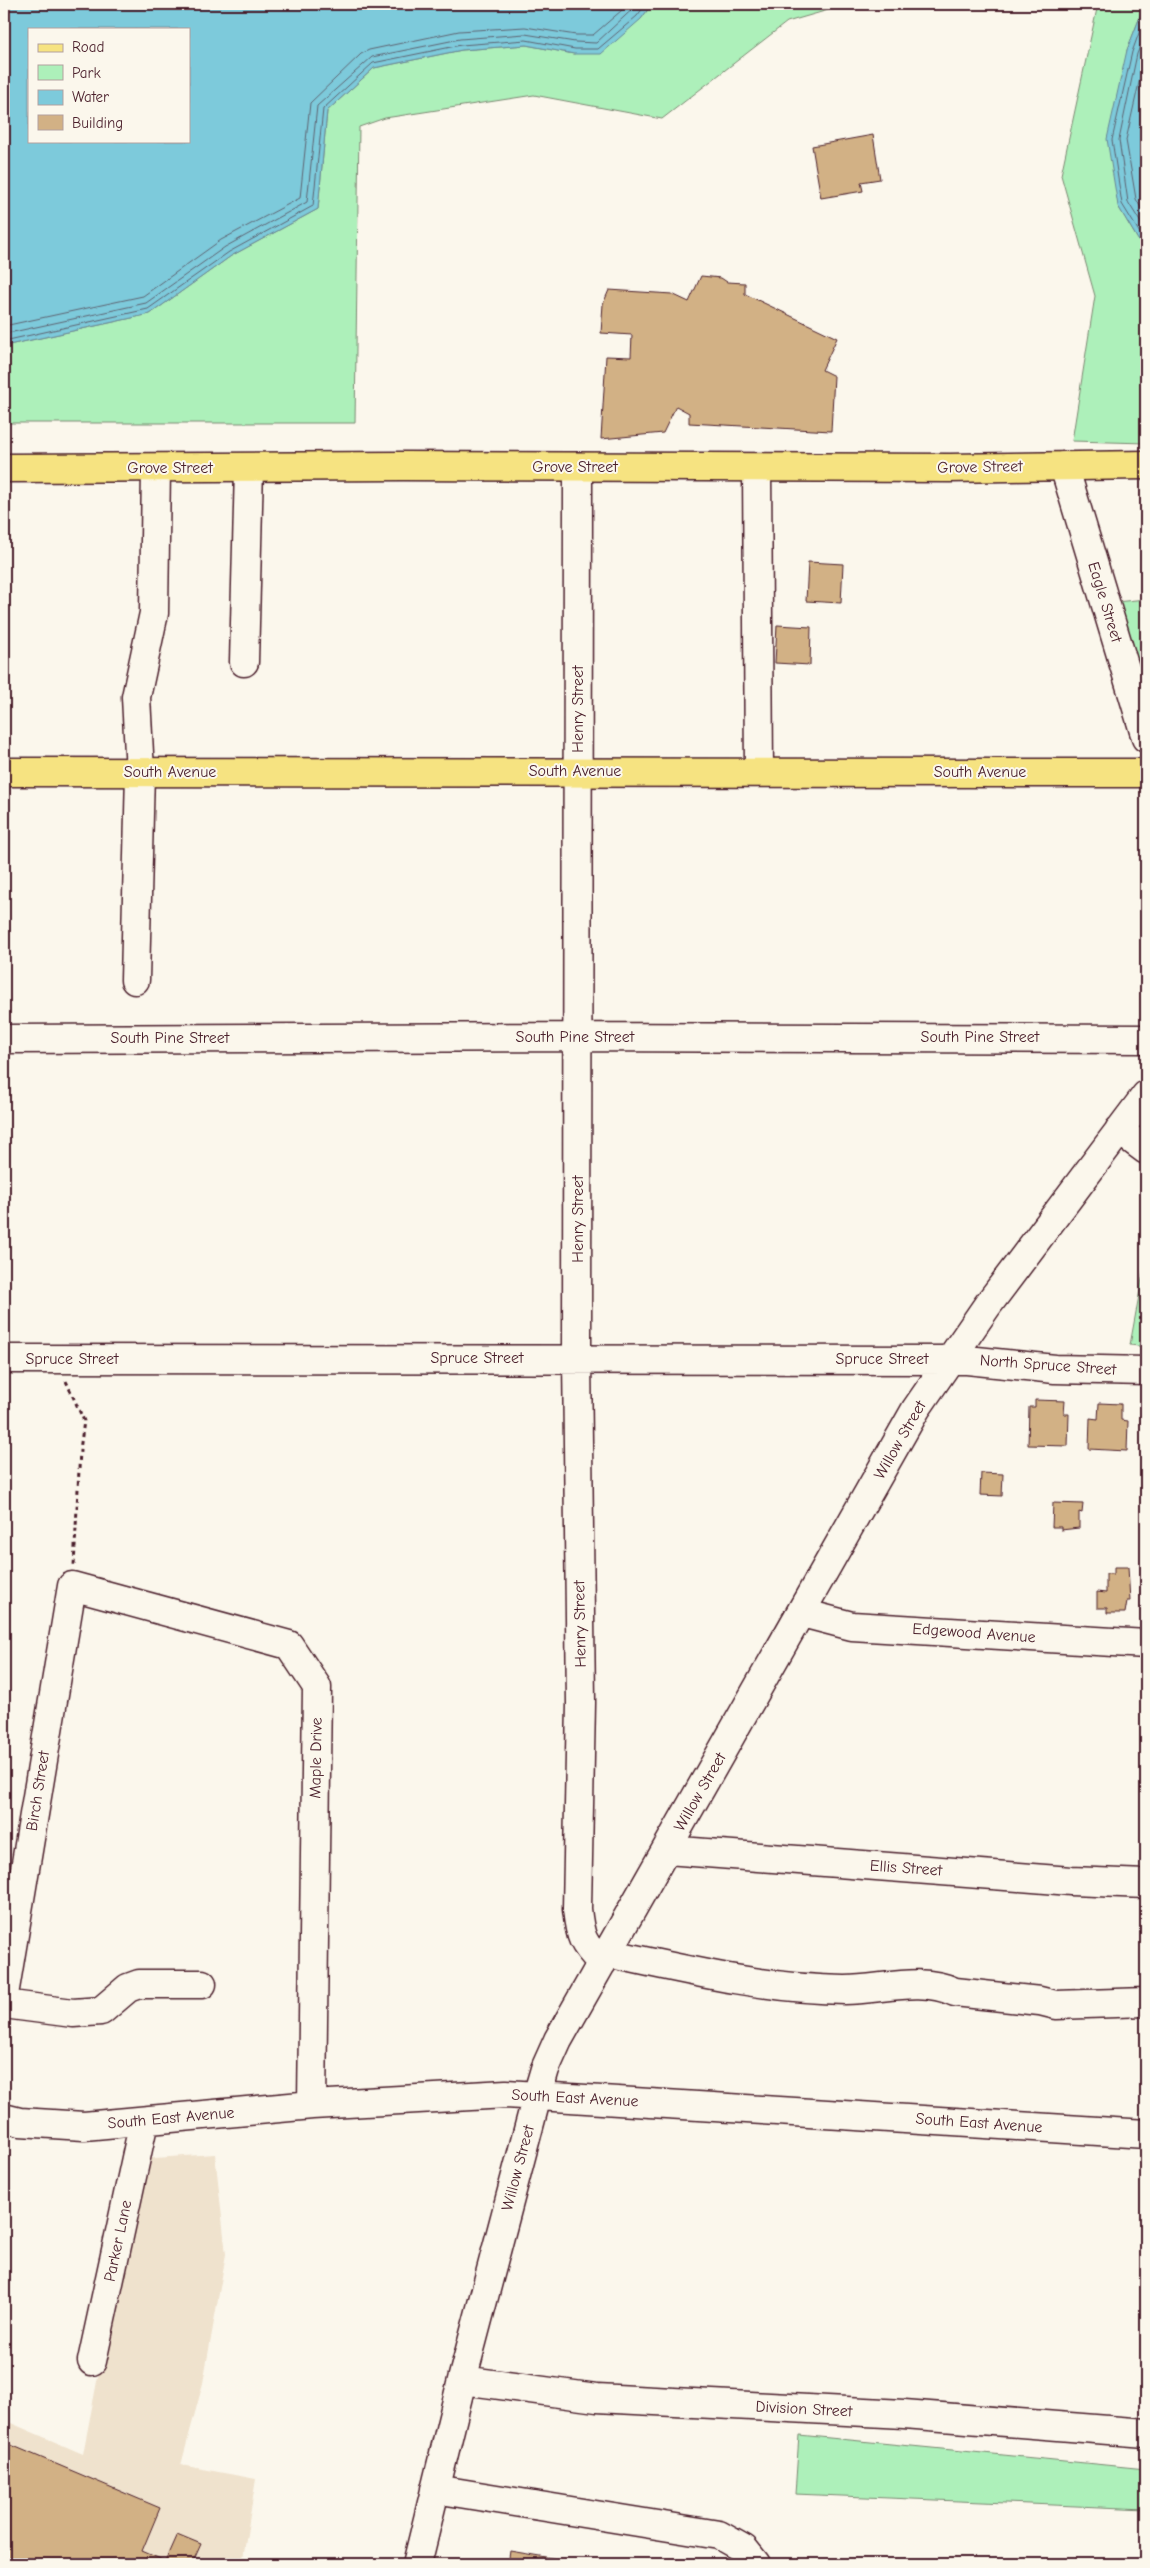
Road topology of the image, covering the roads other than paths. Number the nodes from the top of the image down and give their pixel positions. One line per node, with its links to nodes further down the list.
1 (1064, 466): 2 (main road, Grove Street); 7 (main road, Grove Street); 9 (street, Eagle Street)
2 (1146, 466)
3 (578, 467): 6 (main road, Grove Street); 7 (main road, Grove Street); 10 (street, Henry Street)
4 (4, 468): 5 (main road, Grove Street)
5 (156, 468): 6 (main road, Grove Street); 12 (street)
6 (249, 468): 8 (street)
7 (757, 468): 13 (street)
8 (244, 662)
9 (1146, 738)
10 (578, 771): 12 (main road, South Avenue); 13 (main road, South Avenue); 16 (street, Henry Street)
11 (4, 772): 12 (main road, South Avenue)
12 (140, 772): 15 (street)
13 (759, 772): 14 (main road, South Avenue)
14 (1146, 772)
15 (135, 980)
16 (578, 1037): 17 (street, South Pine Street); 18 (street, South Pine Street); 22 (street, Henry Street)
17 (4, 1039)
18 (1146, 1039)
19 (1146, 1095): 20 (street, Willow Street)
20 (1119, 1130): 21 (street); 24 (street, Willow Street)
21 (1146, 1150)
22 (577, 1358): 23 (street, Spruce Street); 24 (street, Spruce Street); 31 (street, Henry Street)
23 (4, 1359)
24 (950, 1359): 25 (street, North Spruce Street); 27 (street, Willow Street)
25 (1146, 1371)
26 (72, 1586): 33 (street, Birch Street); 37 (street, Maple Drive)
27 (802, 1613): 28 (street, Edgewood Avenue); 29 (street, Willow Street)
28 (1146, 1644)
29 (667, 1850): 30 (street, Ellis Street); 31 (street, Willow Street)
30 (1146, 1884)
31 (605, 1958): 34 (street); 36 (street, Willow Street)
32 (202, 1984): 35 (street)
33 (4, 1995)
34 (1146, 2002)
35 (4, 2004)
36 (537, 2096): 37 (street, South East Avenue); 40 (street, South East Avenue); 42 (street, Willow Street)
37 (312, 2105): 39 (street, South East Avenue)
38 (4, 2118): 39 (street, South East Avenue)
39 (144, 2120): 41 (street, Parker Lane)
40 (1146, 2134)
41 (92, 2361)
42 (462, 2380): 43 (street, Division Street); 44 (street, Willow Street)
43 (1146, 2433)
44 (435, 2489): 45 (street, Willow Street); 46 (street)
45 (416, 2564)
46 (756, 2564)

